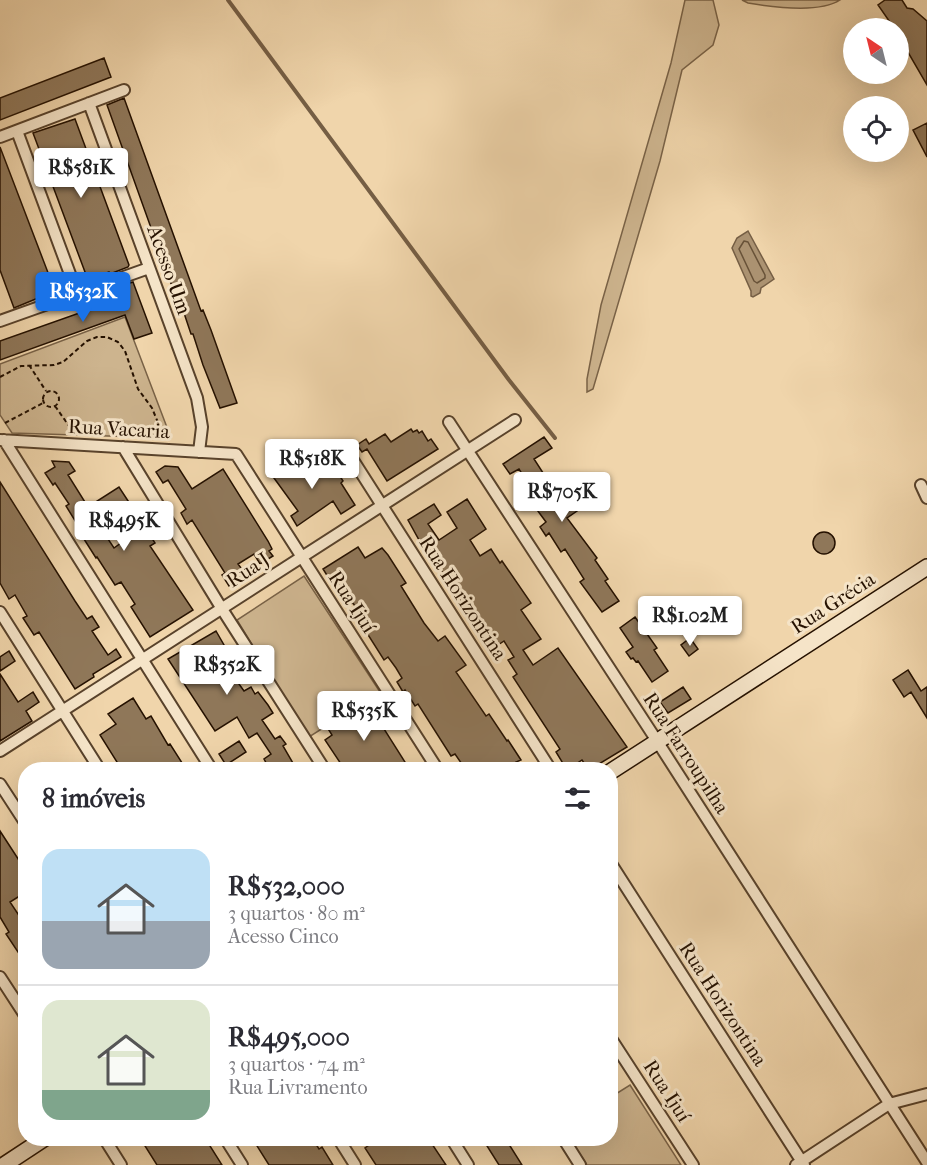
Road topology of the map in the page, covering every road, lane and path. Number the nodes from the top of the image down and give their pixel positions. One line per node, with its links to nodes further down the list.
1 (124, 90): 2 (street)
2 (89, 103): 3 (street); 5 (street, Acesso Um)
3 (17, 131): 4 (street); 6 (street)
4 (0, 137)
5 (149, 268): 6 (street); 22 (street, Acesso Um)
6 (78, 293): 7 (street)
7 (1, 318)
8 (29, 365): 9 (path); 10 (path); 17 (path)
9 (0, 377)
10 (46, 391): 11 (path); 12 (path)
11 (44, 403): 12 (path); 15 (path)
12 (55, 406): 16 (path)
13 (515, 420): 21 (street, Rua J)
14 (449, 422): 21 (street, Rua Farroupilha)
15 (6, 423)
16 (75, 435)
17 (152, 438)
18 (2, 440): 20 (street, Rua Vacaria); 31 (street)
19 (344, 446): 26 (street, Rua Horizontina)
20 (123, 447): 22 (street, Rua Vacaria); 29 (street)
21 (467, 451): 26 (street, Rua J); 33 (street, Rua Farroupilha)
22 (199, 452): 23 (street, Rua Vacaria)
23 (236, 454): 27 (street, Rua Ijuí)
24 (921, 485): 25 (street)
25 (927, 498)
26 (382, 506): 27 (street, Rua J); 39 (street, Rua Horizontina)
27 (302, 557): 29 (street, Rua J); 38 (street, Rua Ijuí)
28 (927, 567): 33 (main road, Rua Grécia)
29 (222, 609): 31 (street, Rua J); 37 (street)
30 (0, 612): 32 (street)
31 (142, 660): 32 (street, Rua J); 36 (street)
32 (63, 711): 34 (street, Rua J); 35 (street)
33 (657, 741): 40 (main road, Rua Grécia); 48 (street, Rua Farroupilha)
34 (0, 751)
35 (95, 762)
36 (207, 762)
37 (320, 762)
38 (433, 762)
39 (546, 762)
40 (618, 767)
41 (0, 784): 42 (street)
42 (18, 812)
43 (618, 875): 56 (street, Rua Horizontina)
44 (0, 977): 45 (street)
45 (18, 1005)
46 (618, 1049): 63 (street, Rua Ijuí)
47 (927, 1094): 48 (street)
48 (889, 1104): 55 (street, Rua Farroupilha); 56 (street)
49 (33, 1146): 57 (main road)
50 (109, 1146): 58 (street)
51 (230, 1146): 59 (street)
52 (343, 1146): 60 (street)
53 (456, 1146): 61 (street)
54 (568, 1146): 62 (street)
55 (927, 1162)
56 (801, 1164)
57 (4, 1165)
58 (121, 1165)
59 (242, 1165)
60 (355, 1165)
61 (468, 1165)
62 (580, 1165)
63 (693, 1165)

